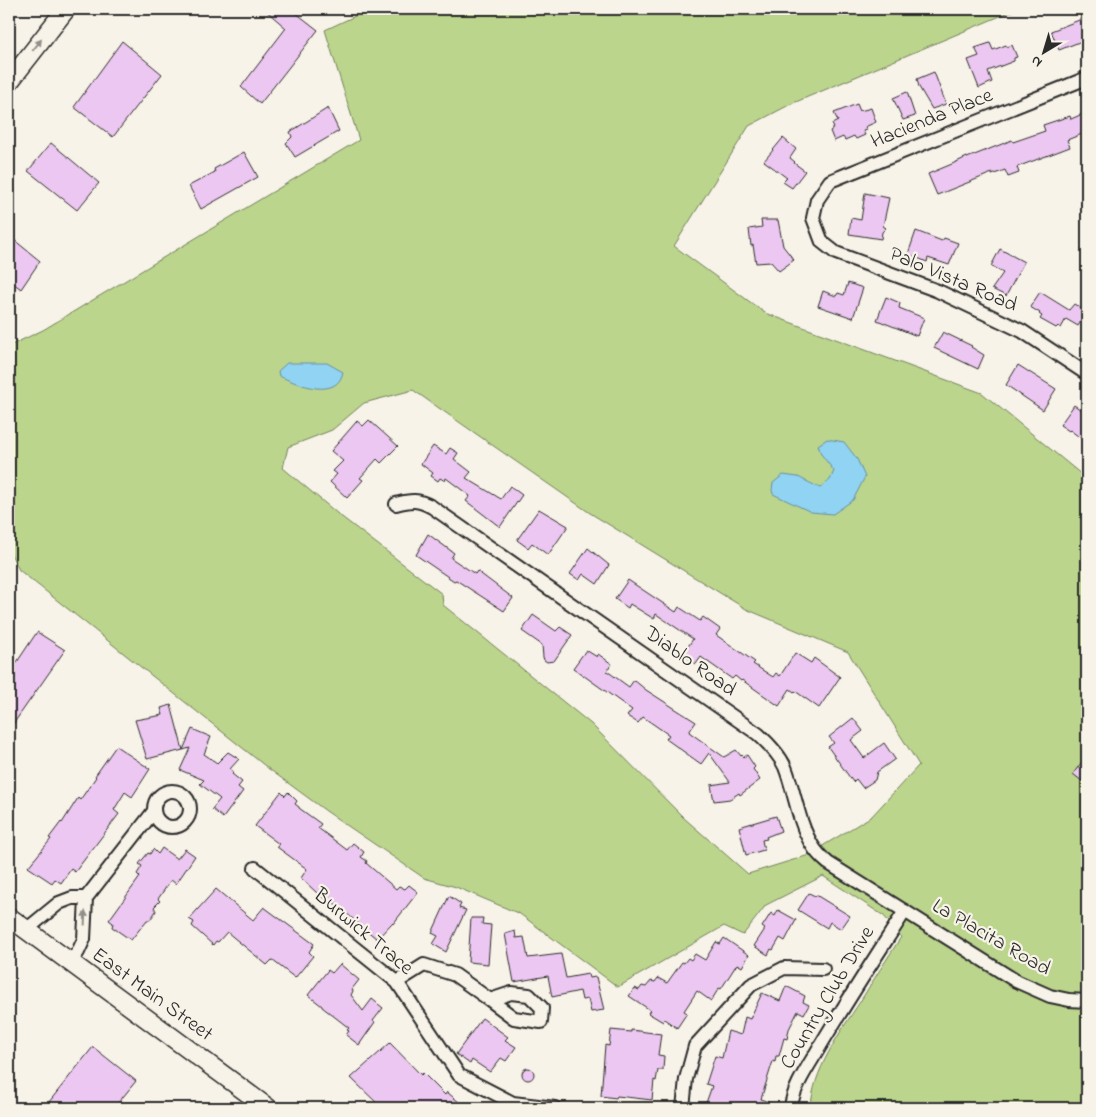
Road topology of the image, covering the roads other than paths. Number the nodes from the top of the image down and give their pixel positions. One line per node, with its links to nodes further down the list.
1 (66, 9): 3 (main road, one-way to 1)
2 (1087, 78): 4 (street, Hacienda Place)
3 (9, 82)
4 (813, 218): 5 (street, Palo Vista Road)
5 (1085, 368)
6 (396, 504): 10 (street, Diablo Road)
7 (154, 811): 9 (street)
8 (255, 868): 15 (street, Burwick Trace)
9 (86, 898): 12 (street); 13 (street, one-way to 9)
10 (905, 911): 17 (street, La Placita Road); 21 (street, Country Club Drive)
11 (9, 917): 12 (main road, East Main Street)
12 (26, 930): 13 (main road, East Main Street)
13 (70, 962): 18 (main road, East Main Street)
14 (823, 969): 20 (street)
15 (397, 982): 16 (street); 19 (street, Burwick Trace)
16 (490, 1000)
17 (1087, 1001)
18 (268, 1108)
19 (555, 1108)
20 (683, 1108)
21 (791, 1108)

